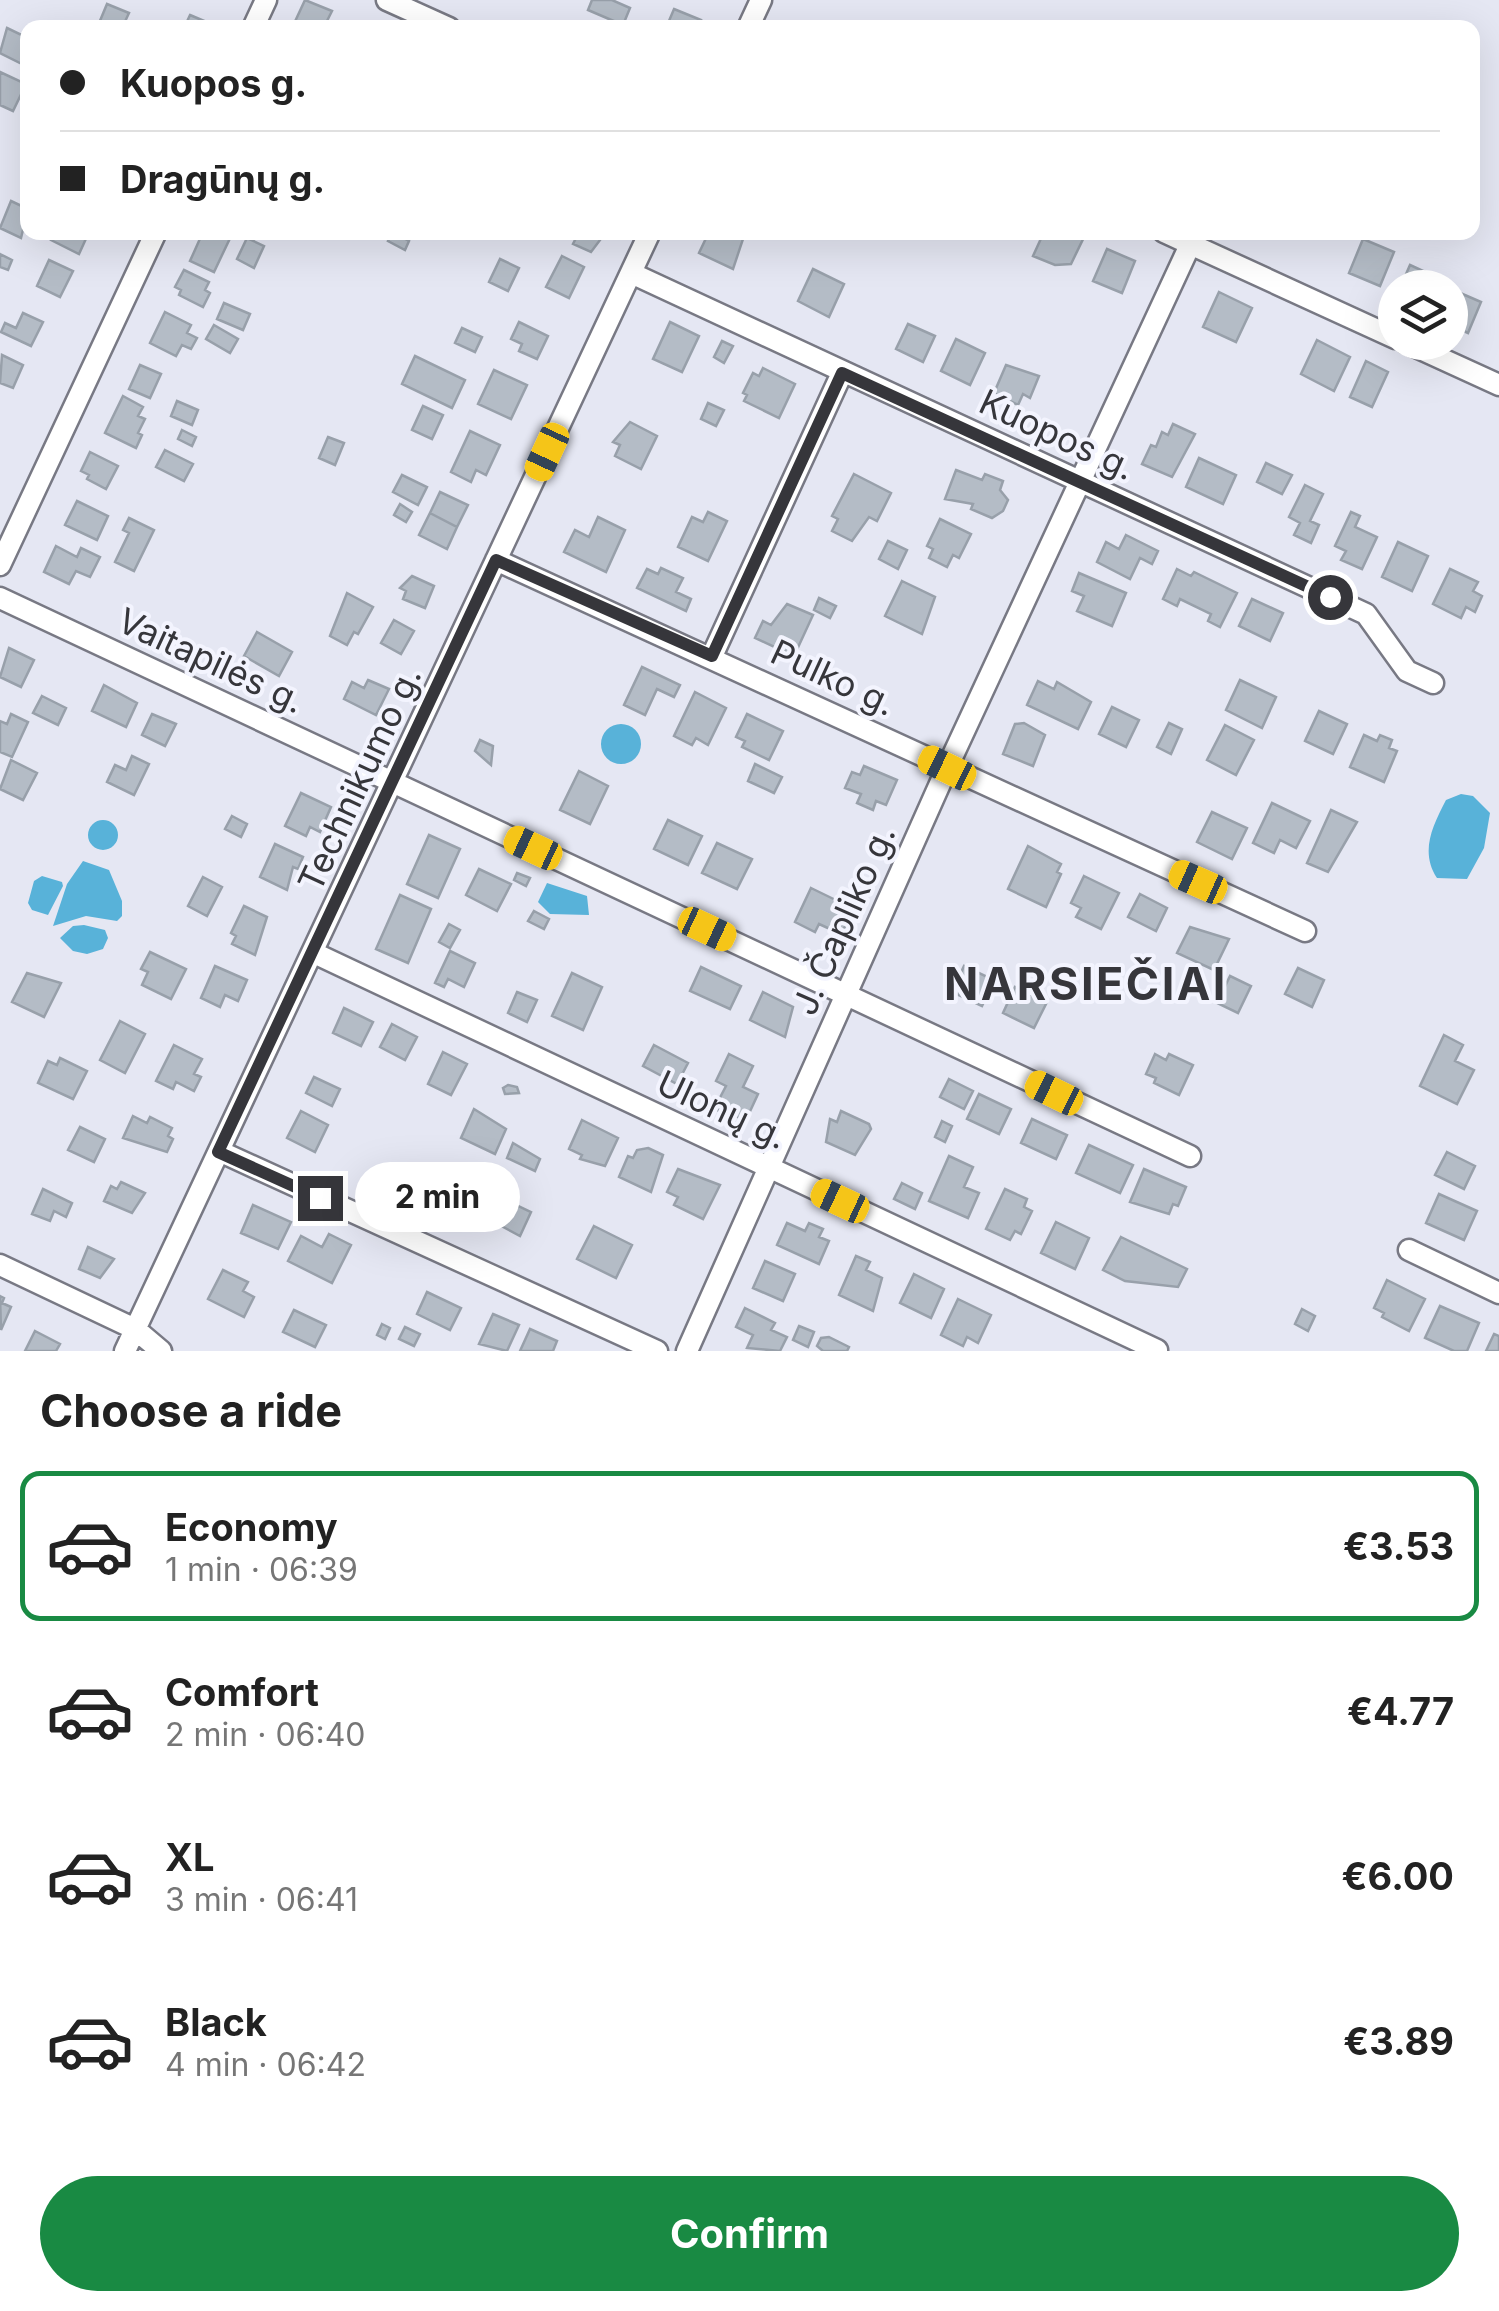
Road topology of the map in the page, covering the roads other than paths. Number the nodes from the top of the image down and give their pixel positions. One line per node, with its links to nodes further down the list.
1 (387, 0): 2 (street)
2 (432, 20)
3 (152, 240): 14 (street)
4 (646, 240): 7 (street, Technikumo g.)
5 (1180, 240): 6 (street)
6 (1190, 245): 8 (street); 12 (street, J. Čapliko g.)
7 (631, 273): 10 (street, Kuopos g.); 13 (street, Technikumo g.)
8 (1378, 330)
9 (1444, 360): 11 (street)
10 (842, 373): 12 (street, Kuopos g.); 16 (street)
11 (1499, 385)
12 (1081, 482): 17 (street, Kuopos g.); 18 (street, J. Čapliko g.)
13 (496, 560): 16 (street, Pulko g.); 19 (street, Technikumo g.)
14 (0, 565)
15 (0, 598): 19 (street, Vaitapilės g.)
16 (712, 656): 18 (street, Pulko g.)
17 (1433, 684)
18 (947, 768): 20 (street, Pulko g.); 22 (street, J. Čapliko g.)
19 (394, 784): 21 (street, Technikumo g.); 22 (street, Vaitapilės g.)
20 (1306, 931)
21 (314, 953): 23 (street, Technikumo g.); 25 (street, Ulonų g.)
22 (846, 994): 24 (street, Vaitapilės g.); 25 (street, J. Čapliko g.)
23 (218, 1152): 29 (street, Technikumo g.); 33 (street)
24 (1190, 1156)
25 (769, 1168): 30 (street, Ulonų g.); 34 (street, J. Čapliko g.)
26 (1409, 1250): 28 (street)
27 (0, 1266): 29 (street)
28 (1499, 1293)
29 (135, 1330): 31 (street, Technikumo g.); 32 (street)
30 (1158, 1350)
31 (125, 1351)
32 (161, 1351)
33 (657, 1351)
34 (687, 1351)

